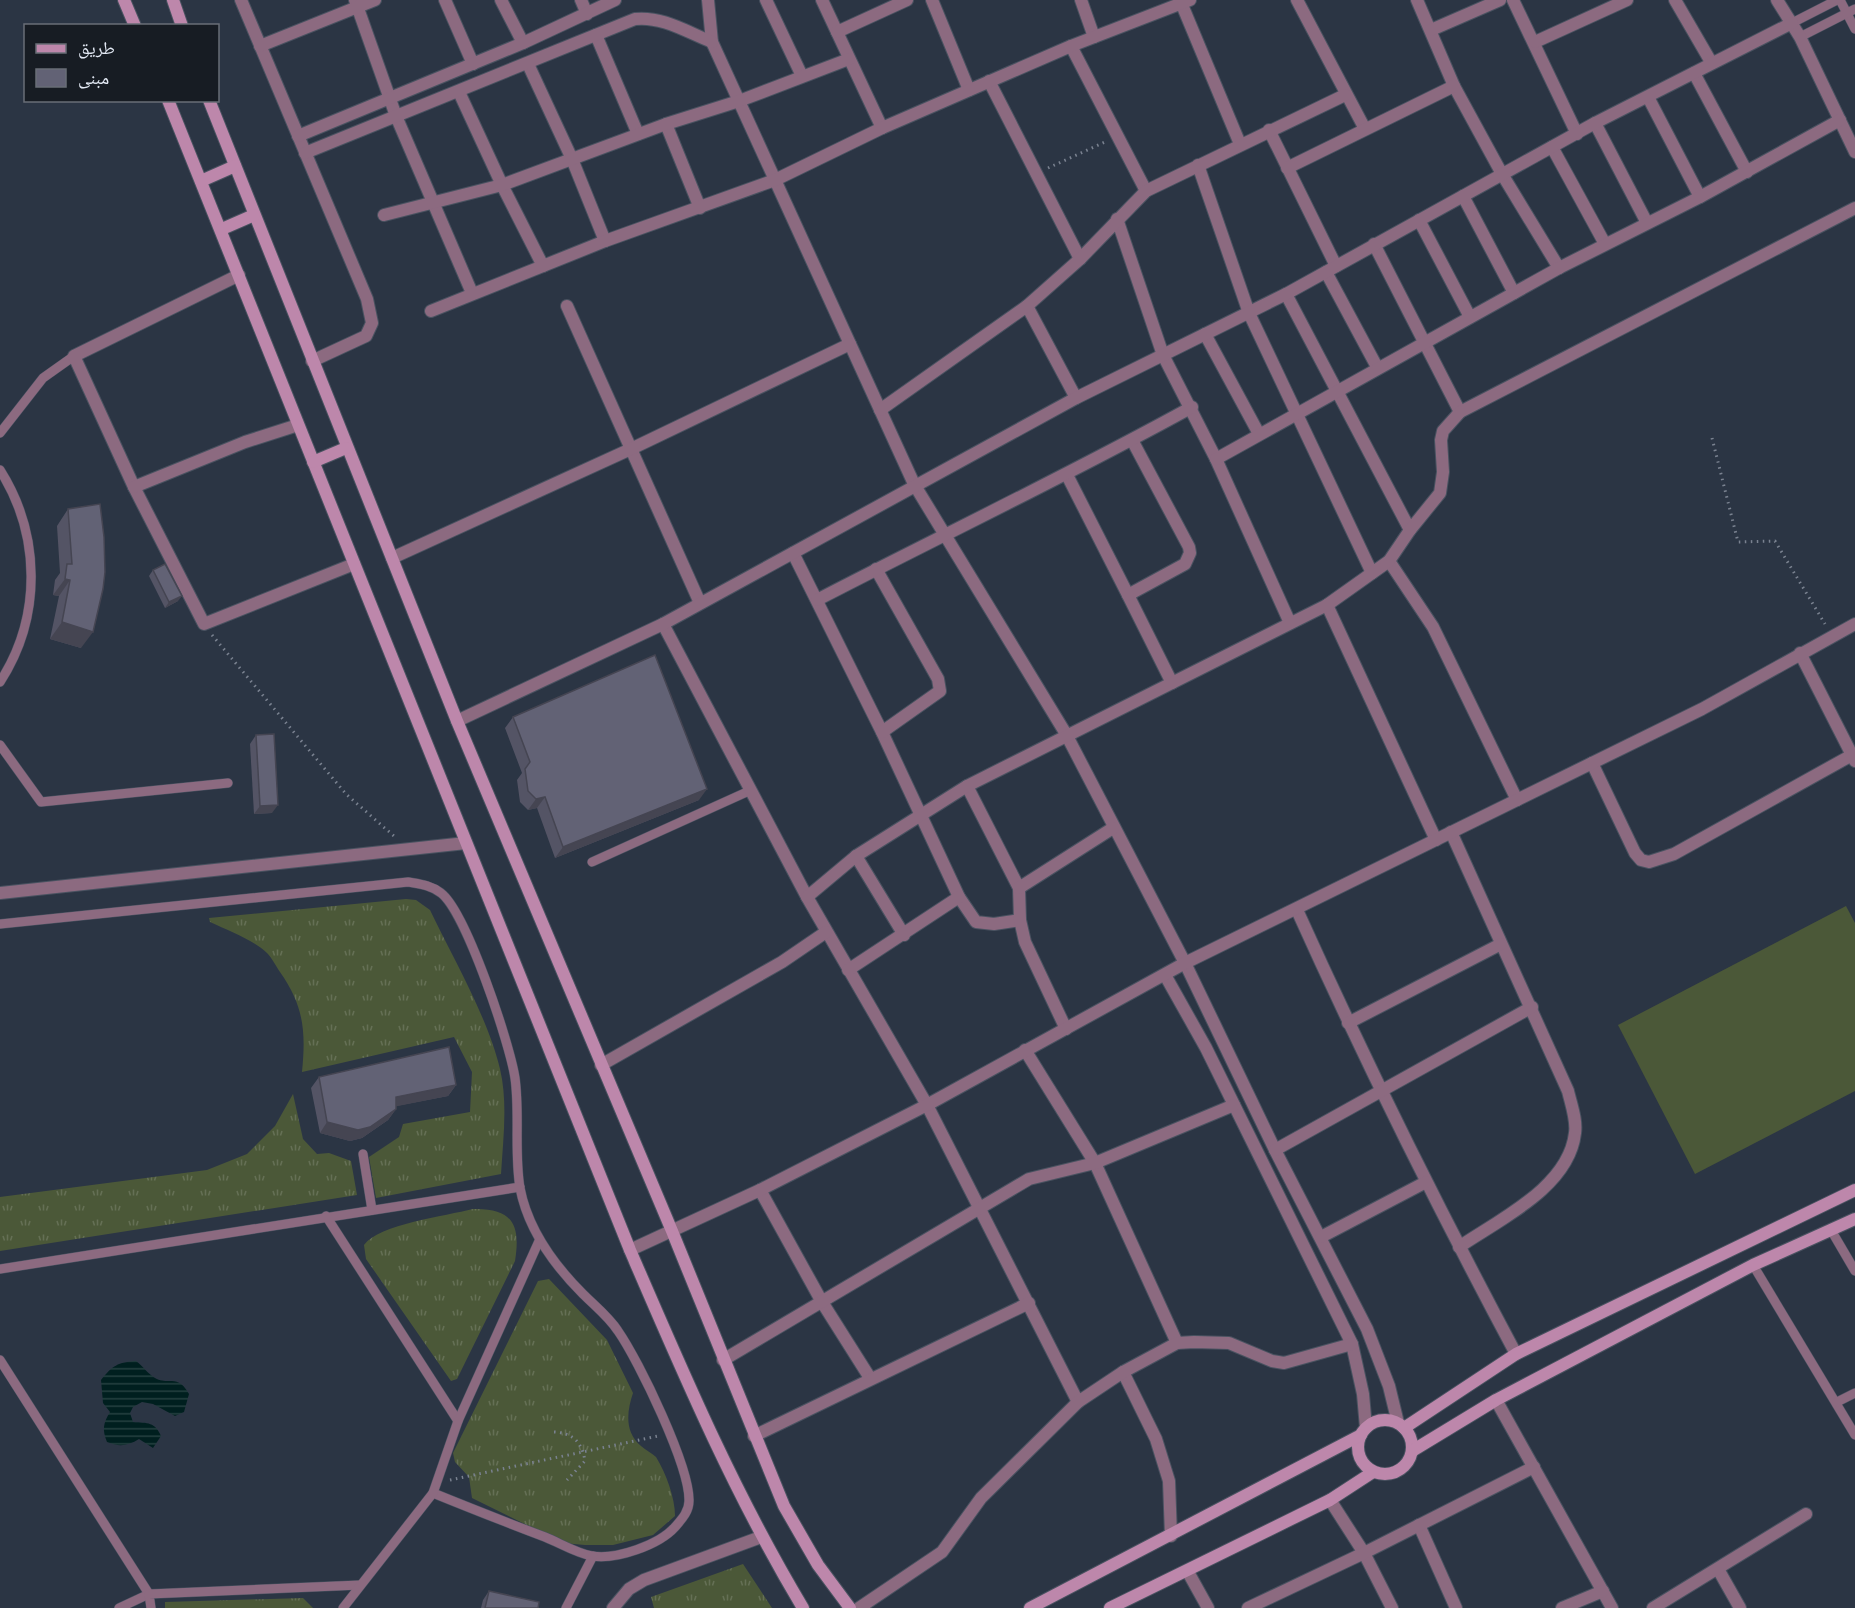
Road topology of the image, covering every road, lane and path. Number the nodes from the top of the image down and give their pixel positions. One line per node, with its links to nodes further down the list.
1 (124, 0): 28 (main road)
2 (173, 0): 29 (main road)
3 (241, 0): 39 (street)
4 (375, 0): 24 (street)
5 (446, 0): 44 (street)
6 (501, 0): 38 (street)
7 (581, 0): 26 (street)
8 (615, 0): 26 (street)
9 (708, 0): 36 (street)
10 (766, 0): 48 (street)
11 (822, 0): 32 (street)
12 (906, 0): 32 (street)
13 (932, 0): 51 (street)
14 (1081, 0): 34 (street)
15 (1297, 0): 53 (street)
16 (1417, 0): 31 (street)
17 (1500, 0): 31 (street)
18 (1513, 0): 37 (street)
19 (1675, 0): 43 (street)
20 (1777, 0): 27 (street)
21 (1839, 0): 25 (lane); 27 (lane)
22 (1184, 1): 34 (street); 70 (street)
23 (1619, 2): 37 (street)
24 (356, 4): 39 (street); 55 (street)
25 (1851, 11): 30 (lane); 35 (lane)
26 (587, 14): 38 (street)
27 (1792, 23): 35 (street); 43 (street)
28 (134, 24)
29 (181, 24)
30 (1855, 29)
31 (1431, 30): 50 (street)
32 (837, 32): 42 (street)
33 (596, 35): 36 (street); 45 (street); 66 (street)
34 (1094, 37): 40 (street)
35 (1800, 37): 60 (street)
36 (712, 42): 56 (street)
37 (1535, 42): 67 (street)
38 (524, 44): 41 (street)
39 (260, 46): 68 (street)
40 (1071, 46): 49 (street); 69 (street)
41 (490, 57): 44 (street); 47 (street)
42 (849, 59): 48 (street); 63 (street)
43 (1711, 62): 46 (street)
44 (473, 64): 55 (street)
45 (528, 64): 47 (street); 74 (street)
46 (1694, 73): 54 (street); 78 (street)
47 (499, 76): 52 (street)
48 (802, 76): 56 (street)
49 (989, 81): 51 (street); 79 (street)
50 (1454, 86): 64 (street); 80 (street)
51 (969, 90): 63 (street)
52 (459, 92): 59 (street); 83 (street)
53 (1345, 95): 64 (street); 65 (street)
54 (1648, 96): 61 (street); 86 (street)
55 (390, 99): 59 (street); 68 (street)
56 (739, 101): 62 (street); 81 (street)
57 (169, 102): 82 (main road)
58 (210, 102): 76 (main road)
59 (396, 116): 73 (street); 87 (street)
60 (1840, 120): 72 (street); 78 (street)
61 (1595, 123): 67 (street); 94 (street)
62 (666, 124): 66 (street); 88 (street)
63 (882, 128): 81 (street)
64 (1365, 129): 77 (street)
65 (1269, 130): 70 (street); 77 (street)
66 (638, 134): 74 (street)
67 (1577, 134): 71 (street)
68 (298, 136): 73 (street)
69 (1117, 136): 79 (path); 84 (street)
70 (1240, 144): 75 (street)
71 (1552, 147): 80 (street); 98 (street)
72 (1855, 152)
73 (305, 153): 117 (street)
74 (572, 159): 83 (street); 96 (street)
75 (1198, 165): 84 (street); 110 (street)
76 (235, 166): 82 (main road); 90 (main road)
77 (1287, 168): 102 (street)
78 (1747, 172): 86 (street)
79 (1038, 174): 99 (street)
80 (1502, 174): 85 (street); 101 (street)
81 (775, 180): 88 (street); 114 (street)
82 (201, 181): 95 (main road)
83 (502, 185): 87 (street); 100 (street)
84 (1146, 191): 92 (street)
85 (1463, 196): 93 (street); 105 (street)
86 (1700, 197): 94 (street)
87 (435, 202): 91 (street); 104 (street)
88 (700, 208): 96 (street)
89 (1855, 208): 123 (street)
90 (254, 215): 95 (main road); 117 (main road)
91 (384, 215)
92 (1117, 219): 99 (street); 115 (street)
93 (1419, 220): 97 (street); 111 (street)
94 (1647, 223): 98 (street)
95 (222, 229): 103 (main road)
96 (605, 241): 100 (street)
97 (1374, 244): 102 (street); 113 (street)
98 (1605, 244): 101 (street)
99 (1080, 258): 108 (street)
100 (543, 266): 104 (street)
101 (1559, 268): 105 (street)
102 (1331, 269): 106 (street); 118 (street)
103 (239, 275): 116 (street); 125 (main road)
104 (472, 293): 109 (street)
105 (1514, 293): 111 (street)
106 (1286, 294): 110 (street); 119 (street)
107 (567, 306): 131 (street)
108 (1027, 306): 120 (street); 122 (street)
109 (431, 311)
110 (1249, 313): 112 (street); 124 (street)
111 (1470, 317): 113 (street)
112 (1205, 334): 115 (street); 127 (street)
113 (1423, 343): 118 (street); 123 (street)
114 (850, 344): 122 (street); 131 (street)
115 (1163, 355): 120 (street); 121 (street)
116 (74, 356): 126 (lane); 137 (street)
117 (312, 361): 130 (main road)
118 (1377, 368): 119 (street)
119 (1335, 390): 124 (street); 138 (street)
120 (1076, 398): 136 (street)
121 (1192, 407): 129 (street); 132 (street)
122 (880, 410): 136 (street)
123 (1460, 412): 138 (street)
124 (1294, 413): 127 (street); 145 (street)
125 (298, 424): 133 (main road); 137 (street)
126 (0, 433)
127 (1259, 434): 132 (street)
128 (1712, 438): 154 (path)
129 (1132, 440): 135 (street); 146 (street)
130 (346, 448): 133 (main road); 141 (main road)
131 (633, 448): 141 (street); 148 (street)
132 (1216, 459): 150 (street)
133 (313, 462): 143 (main road)
134 (0, 470): 156 (lane)
135 (1067, 475): 139 (street); 146 (street)
136 (914, 484): 139 (street); 140 (street)
137 (134, 487): 151 (street)
138 (1410, 530): 142 (street)
139 (943, 534): 144 (street); 160 (street)
140 (793, 553): 147 (street); 148 (street)
141 (392, 558): 158 (main road)
142 (1389, 561): 145 (street); 167 (street)
143 (354, 564): 151 (street); 172 (main road)
144 (876, 569): 147 (street); 159 (street)
145 (1372, 573): 149 (street)
146 (1128, 595): 157 (street)
147 (817, 600): 159 (street)
148 (700, 603): 152 (street)
149 (1327, 604): 150 (street); 171 (street)
150 (1290, 623): 157 (street)
151 (204, 624): 173 (path)
152 (663, 624): 158 (street); 166 (street)
153 (1855, 624): 154 (street)
154 (1832, 636): 155 (street)
155 (1800, 653): 162 (street); 163 (street)
156 (0, 682)
157 (1172, 683): 160 (street)
158 (457, 721): 193 (main road)
159 (882, 732): 168 (street)
160 (1066, 734): 165 (street); 169 (street)
161 (0, 745): 164 (lane)
162 (1852, 750): 163 (street)
163 (1592, 763): 167 (street)
164 (228, 783)
165 (967, 786): 168 (street); 176 (street)
166 (749, 791): 175 (lane); 178 (street)
167 (1516, 800): 170 (street)
168 (920, 815): 174 (street); 179 (street)
169 (1113, 828): 176 (street); 186 (street)
170 (1451, 832): 171 (street); 185 (street)
171 (1436, 840): 180 (street)
172 (466, 843): 173 (street); 213 (main road)
173 (410, 850): 177 (street)
174 (856, 856): 178 (street); 184 (street)
175 (592, 862)
176 (1019, 888): 181 (street)
177 (0, 893)
178 (807, 897): 183 (street)
179 (958, 897): 181 (street); 184 (street)
180 (1297, 910): 186 (street); 190 (street)
181 (1020, 920): 191 (street)
182 (0, 924): 201 (lane)
183 (826, 932): 187 (street); 193 (street)
184 (904, 935): 187 (street)
185 (1501, 944): 189 (street); 190 (street)
186 (1185, 963): 188 (street); 197 (street)
187 (848, 970): 195 (street)
188 (1165, 975): 191 (street); 196 (street)
189 (1532, 1007): 194 (street); 212 (street)
190 (1348, 1023): 194 (street)
191 (1066, 1029): 192 (street)
192 (1025, 1050): 195 (street); 199 (street)
193 (601, 1065): 209 (main road)
194 (1381, 1092): 197 (street); 200 (street)
195 (927, 1105): 202 (street); 204 (street)
196 (1234, 1105): 199 (street); 220 (street)
197 (1275, 1150): 210 (street)
198 (363, 1154): 205 (lane)
199 (1095, 1163): 204 (street); 219 (street)
200 (1426, 1182): 210 (street); 212 (street)
201 (520, 1187): 205 (lane); 211 (lane)
202 (760, 1190): 209 (street); 217 (street)
203 (1855, 1190): 221 (main road)
204 (981, 1208): 217 (street); 218 (street)
205 (372, 1210): 206 (lane)
206 (326, 1216): 215 (lane); 230 (lane)
207 (1855, 1219): 208 (main road)
208 (1832, 1230): 214 (main road); 216 (lane)
209 (672, 1231): 213 (street); 223 (main road)
210 (1321, 1237): 231 (street)
211 (539, 1241): 230 (lane); 234 (lane)
212 (1459, 1247): 221 (street)
213 (630, 1250): 248 (main road)
214 (1753, 1265): 227 (main road); 229 (lane)
215 (0, 1269)
216 (1855, 1271)
217 (822, 1302): 223 (street); 225 (street)
218 (1029, 1303): 225 (street); 228 (street)
219 (1177, 1343): 220 (street); 224 (street)
220 (1352, 1344): 232 (street)
221 (1515, 1354): 231 (main road)
222 (0, 1360): 255 (lane)
223 (723, 1360): 235 (main road)
224 (1123, 1372): 228 (street); 247 (street)
225 (870, 1378): 235 (street)
226 (1855, 1393): 229 (lane)
227 (1496, 1400): 238 (main road); 239 (street)
228 (1078, 1402): 263 (street)
229 (1837, 1402): 236 (lane)
230 (458, 1422): 242 (lane)
231 (1401, 1425): 232 (main road); 238 (main road)
232 (1364, 1431): 240 (main road); 247 (main road)
233 (554, 1432): 237 (path)
234 (669, 1433): 237 (path); 250 (lane)
235 (754, 1436): 262 (main road)
236 (1855, 1436)
237 (584, 1451): 241 (path); 242 (path)
238 (1412, 1451): 240 (main road)
239 (1534, 1467): 246 (street); 254 (street)
240 (1373, 1472): 244 (main road)
241 (567, 1480)
242 (436, 1483): 243 (lane)
243 (433, 1493): 250 (lane); 253 (lane)
244 (1330, 1500): 249 (street); 252 (main road)
245 (1806, 1514): 251 (street)
246 (1419, 1525): 249 (street); 269 (street)
247 (1171, 1536): 264 (main road)
248 (761, 1537): 260 (street); 261 (main road)
249 (1364, 1554): 267 (street); 268 (street)
250 (593, 1556): 259 (lane)
251 (1718, 1569): 272 (street); 273 (street)
252 (1188, 1572): 265 (main road); 266 (street)
253 (360, 1585): 255 (lane); 258 (lane)
254 (1603, 1591): 270 (street); 271 (street)
255 (149, 1594): 256 (lane); 257 (lane)
256 (119, 1608)
257 (151, 1608)
258 (343, 1608)
259 (566, 1608)
260 (613, 1608)
261 (803, 1608)
262 (850, 1608)
263 (859, 1608)
264 (1030, 1608)
265 (1110, 1608)
266 (1208, 1608)
267 (1248, 1608)
268 (1392, 1608)
269 (1456, 1608)
270 (1562, 1608)
271 (1612, 1608)
272 (1653, 1608)
273 (1740, 1608)

